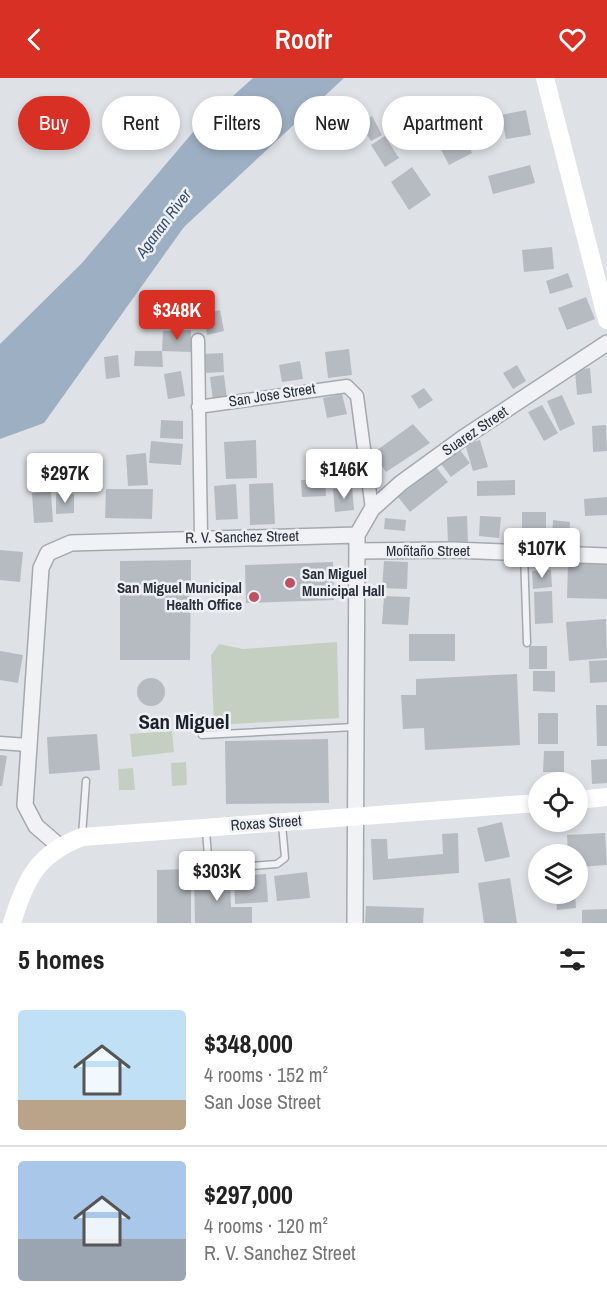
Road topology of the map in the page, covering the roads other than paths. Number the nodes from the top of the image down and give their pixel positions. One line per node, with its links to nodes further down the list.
1 (545, 78): 2 (main road)
2 (607, 320)
3 (198, 340): 5 (street)
4 (607, 343): 6 (street, Suarez Street)
5 (198, 407): 6 (street, San Jose Street); 8 (street)
6 (372, 509): 7 (street, Suarez Street)
7 (357, 535): 8 (street, R. V. Sanchez Street); 9 (street)
8 (201, 537): 16 (street, R. V. Sanchez Street)
9 (357, 551): 10 (street, Moñtaño Street); 13 (street)
10 (524, 553): 11 (street, Moñtaño Street); 12 (lane)
11 (607, 556)
12 (527, 643)
13 (356, 727): 14 (lane); 21 (street)
14 (202, 735)
15 (0, 743): 16 (street)
16 (28, 745): 25 (street, R. V. Sanchez Street)
17 (86, 781): 24 (lane)
18 (607, 797): 19 (main road)
19 (588, 799)
20 (528, 804): 21 (main road, Roxas Street)
21 (355, 816): 22 (main road, Roxas Street); 27 (street)
22 (282, 822): 23 (main road, Roxas Street); 23 (lane)
23 (206, 828): 24 (main road, Roxas Street)
24 (81, 837): 25 (main road, Roxas Street)
25 (58, 845): 26 (main road, Roxas Street)
26 (12, 923)
27 (354, 923)

